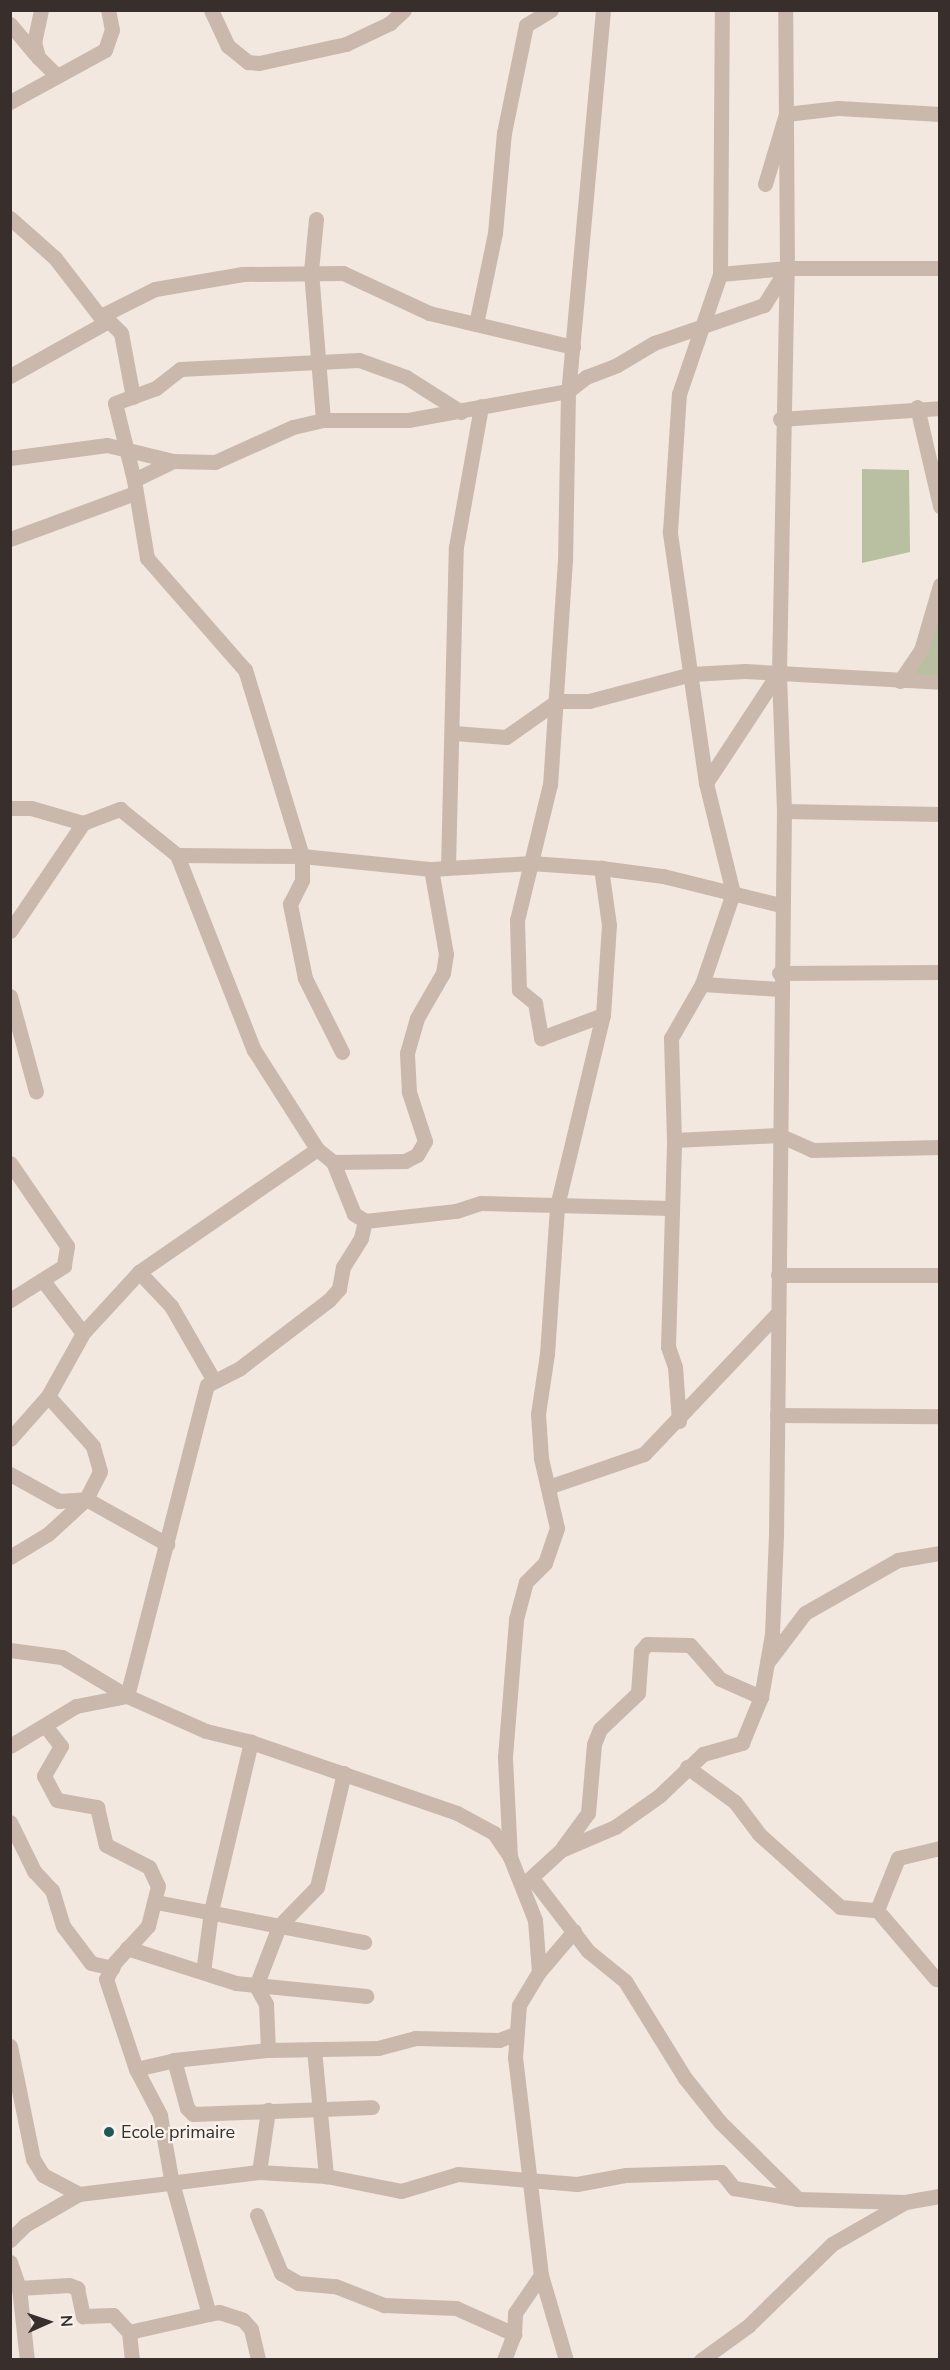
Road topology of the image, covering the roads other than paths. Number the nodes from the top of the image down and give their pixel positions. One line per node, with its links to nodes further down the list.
1 (41, 10): 10 (street)
2 (108, 10): 11 (street)
3 (211, 10): 4 (street)
4 (404, 10)
5 (551, 10): 23 (street)
6 (603, 10): 25 (street)
7 (722, 10): 21 (street)
8 (785, 10): 13 (street)
9 (10, 24): 10 (street)
10 (38, 57): 11 (street)
11 (56, 75): 12 (street)
12 (10, 102)
13 (786, 114): 14 (street); 15 (street); 18 (street)
14 (939, 114)
15 (765, 184)
16 (10, 218): 22 (street)
17 (316, 219): 20 (street)
18 (787, 268): 19 (street); 21 (street); 24 (street); 34 (street)
19 (939, 268)
20 (311, 271): 22 (street); 23 (street); 26 (street)
21 (720, 274): 24 (street)
22 (104, 319): 27 (street); 29 (street)
23 (476, 324): 25 (street)
24 (703, 324): 28 (street); 44 (street)
25 (573, 347): 28 (street)
26 (316, 360): 29 (street); 33 (street); 35 (street)
27 (10, 376)
28 (568, 391): 30 (street); 47 (street)
29 (133, 397): 36 (street)
30 (481, 406): 33 (street); 48 (street)
31 (917, 407): 32 (street); 34 (street); 40 (street)
32 (939, 408)
33 (461, 412): 35 (street)
34 (780, 419): 43 (street)
35 (323, 420): 38 (street)
36 (126, 447): 37 (street); 38 (street); 39 (street)
37 (10, 458)
38 (173, 461): 39 (street)
39 (135, 486): 41 (street); 55 (street)
40 (939, 506)
41 (10, 539)
42 (939, 585): 45 (street)
43 (779, 672): 44 (street); 45 (street); 49 (street); 51 (street)
44 (691, 674): 47 (street); 49 (street)
45 (900, 681): 46 (street)
46 (939, 682)
47 (557, 701): 48 (street); 56 (street)
48 (454, 733): 57 (street)
49 (706, 783): 60 (street)
50 (10, 808): 53 (street)
51 (784, 811): 52 (street); 61 (street)
52 (939, 814)
53 (83, 822): 54 (street); 62 (street)
54 (177, 855): 55 (street); 73 (street)
55 (302, 856): 59 (street); 68 (street)
56 (531, 863): 57 (street); 58 (street); 67 (street)
57 (448, 867): 59 (street)
58 (601, 868): 60 (street); 67 (street)
59 (430, 869): 74 (street)
60 (733, 893): 61 (street); 65 (street)
61 (780, 905): 64 (street)
62 (10, 931)
63 (939, 972): 64 (street)
64 (779, 981): 65 (street); 70 (street)
65 (702, 984): 71 (street)
66 (10, 996): 69 (street)
67 (603, 1015): 76 (street)
68 (342, 1052)
69 (36, 1092)
70 (779, 1135): 71 (street); 72 (street); 80 (street)
71 (674, 1140): 77 (street)
72 (939, 1147)
73 (317, 1149): 74 (street); 79 (street)
74 (333, 1162): 78 (street)
75 (10, 1163): 82 (street)
76 (557, 1206): 77 (street); 78 (street); 93 (street)
77 (671, 1208): 90 (street)
78 (365, 1221): 86 (street)
79 (139, 1272): 85 (street); 86 (street)
80 (778, 1275): 81 (street); 84 (street)
81 (939, 1275)
82 (44, 1282): 83 (street); 85 (street)
83 (10, 1300)
84 (777, 1313): 88 (street); 90 (street)
85 (82, 1333): 87 (street)
86 (213, 1379): 95 (street)
87 (48, 1396): 91 (street); 94 (street)
88 (777, 1415): 89 (street); 99 (street)
89 (939, 1416)
90 (679, 1420): 93 (street)
91 (10, 1438)
92 (10, 1474): 94 (street)
93 (551, 1486): 110 (street)
94 (86, 1499): 95 (street); 97 (street)
95 (167, 1544): 100 (street)
96 (939, 1553): 99 (street)
97 (10, 1557)
98 (10, 1650): 100 (street)
99 (767, 1663): 101 (street)
100 (127, 1696): 102 (street); 103 (street)
101 (761, 1697): 105 (street); 109 (street)
102 (46, 1727): 104 (street); 112 (street)
103 (251, 1742): 106 (street); 114 (street)
104 (10, 1746)
105 (687, 1767): 109 (street); 113 (street)
106 (344, 1773): 110 (street); 115 (street)
107 (10, 1822): 119 (street)
108 (939, 1848): 113 (street)
109 (561, 1850): 111 (street)
110 (510, 1857): 111 (street)
111 (528, 1881): 116 (street); 121 (street)
112 (156, 1902): 114 (street); 118 (street)
113 (877, 1910): 122 (street)
114 (211, 1911): 115 (street); 120 (street)
115 (279, 1926): 117 (street); 123 (street)
116 (574, 1931): 121 (street); 140 (street)
117 (364, 1942)
118 (127, 1948): 119 (street); 120 (street)
119 (112, 1968): 130 (street)
120 (203, 1972): 123 (street)
121 (538, 1972): 125 (street)
122 (936, 1978)
123 (256, 1986): 124 (street); 128 (street)
124 (366, 1996)
125 (515, 2034): 127 (street); 137 (street)
126 (10, 2046): 138 (street)
127 (314, 2049): 128 (street); 132 (street)
128 (268, 2050): 129 (street)
129 (174, 2060): 130 (street); 133 (street)
130 (136, 2069): 136 (street)
131 (372, 2107): 132 (street)
132 (318, 2109): 133 (street); 135 (street)
133 (268, 2110): 134 (street)
134 (259, 2172): 135 (street); 136 (street)
135 (326, 2176): 137 (street)
136 (171, 2179): 138 (street); 147 (street)
137 (528, 2179): 140 (street); 145 (street)
138 (79, 2194): 143 (street)
139 (939, 2196): 141 (street)
140 (798, 2199): 141 (street)
141 (905, 2202): 155 (street)
142 (256, 2215): 149 (street)
143 (10, 2240)
144 (10, 2262): 146 (street)
145 (541, 2275): 149 (street); 154 (street)
146 (19, 2288): 148 (street); 150 (street)
147 (209, 2314): 148 (street); 152 (street)
148 (129, 2332): 151 (street)
149 (514, 2334): 153 (street)
150 (27, 2360)
151 (132, 2360)
152 (258, 2360)
153 (504, 2360)
154 (566, 2360)
155 (701, 2360)

